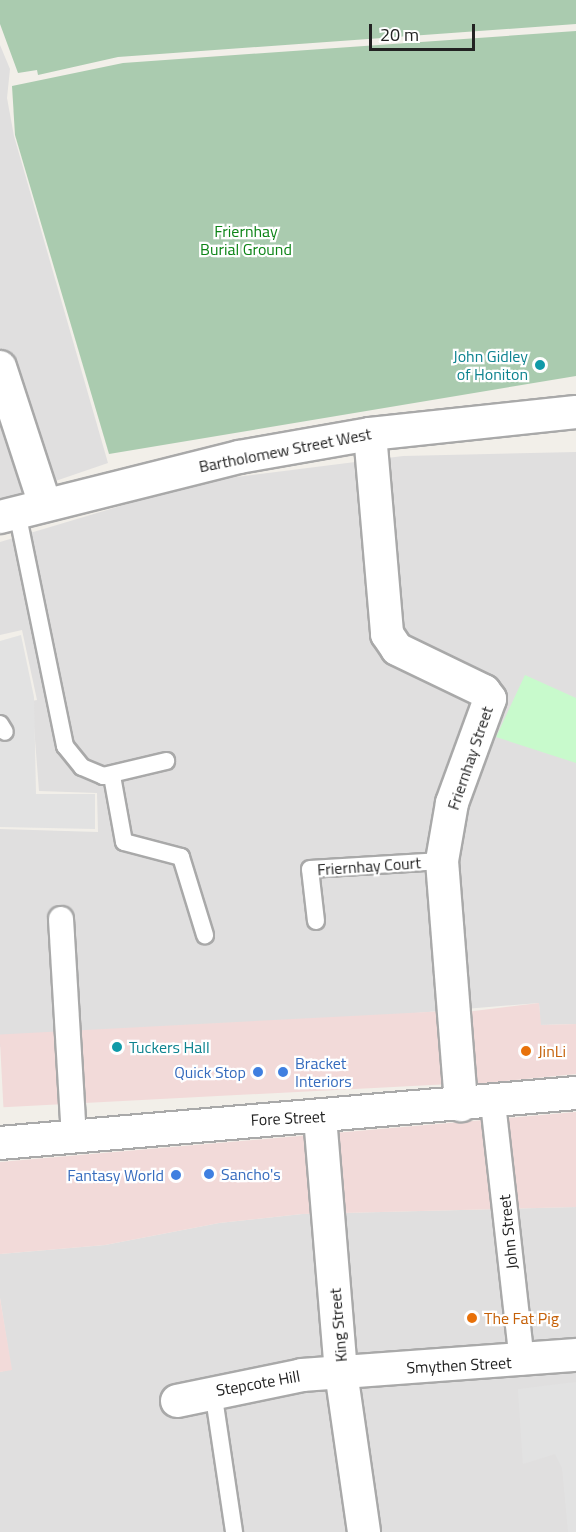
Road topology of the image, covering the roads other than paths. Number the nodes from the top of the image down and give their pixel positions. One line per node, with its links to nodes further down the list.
1 (0, 367): 4 (street)
2 (575, 416): 3 (street, Bartholomew Street West)
3 (370, 434): 4 (street, Bartholomew Street West); 7 (street, Friernhay Street)
4 (20, 510): 6 (lane)
5 (166, 761): 6 (lane)
6 (112, 776): 10 (lane)
7 (442, 861): 9 (lane, Friernhay Court); 13 (street, Friernhay Street)
8 (61, 919): 15 (street)
9 (316, 921)
10 (205, 935)
11 (576, 1094): 12 (street, Fore Street)
12 (493, 1103): 13 (street, Fore Street); 18 (street, John Street)
13 (461, 1105): 14 (street, Fore Street)
14 (320, 1117): 15 (street, Fore Street); 19 (street, King Street)
15 (74, 1136): 16 (street, Fore Street)
16 (0, 1143)
17 (576, 1355): 18 (street, Smythen Street)
18 (522, 1362): 19 (street, Smythen Street)
19 (341, 1372): 20 (street, Stepcote Hill); 23 (street, King Street)
20 (213, 1390): 21 (street, Stepcote Hill); 22 (lane)
21 (177, 1401)
22 (234, 1532)
23 (364, 1532)

